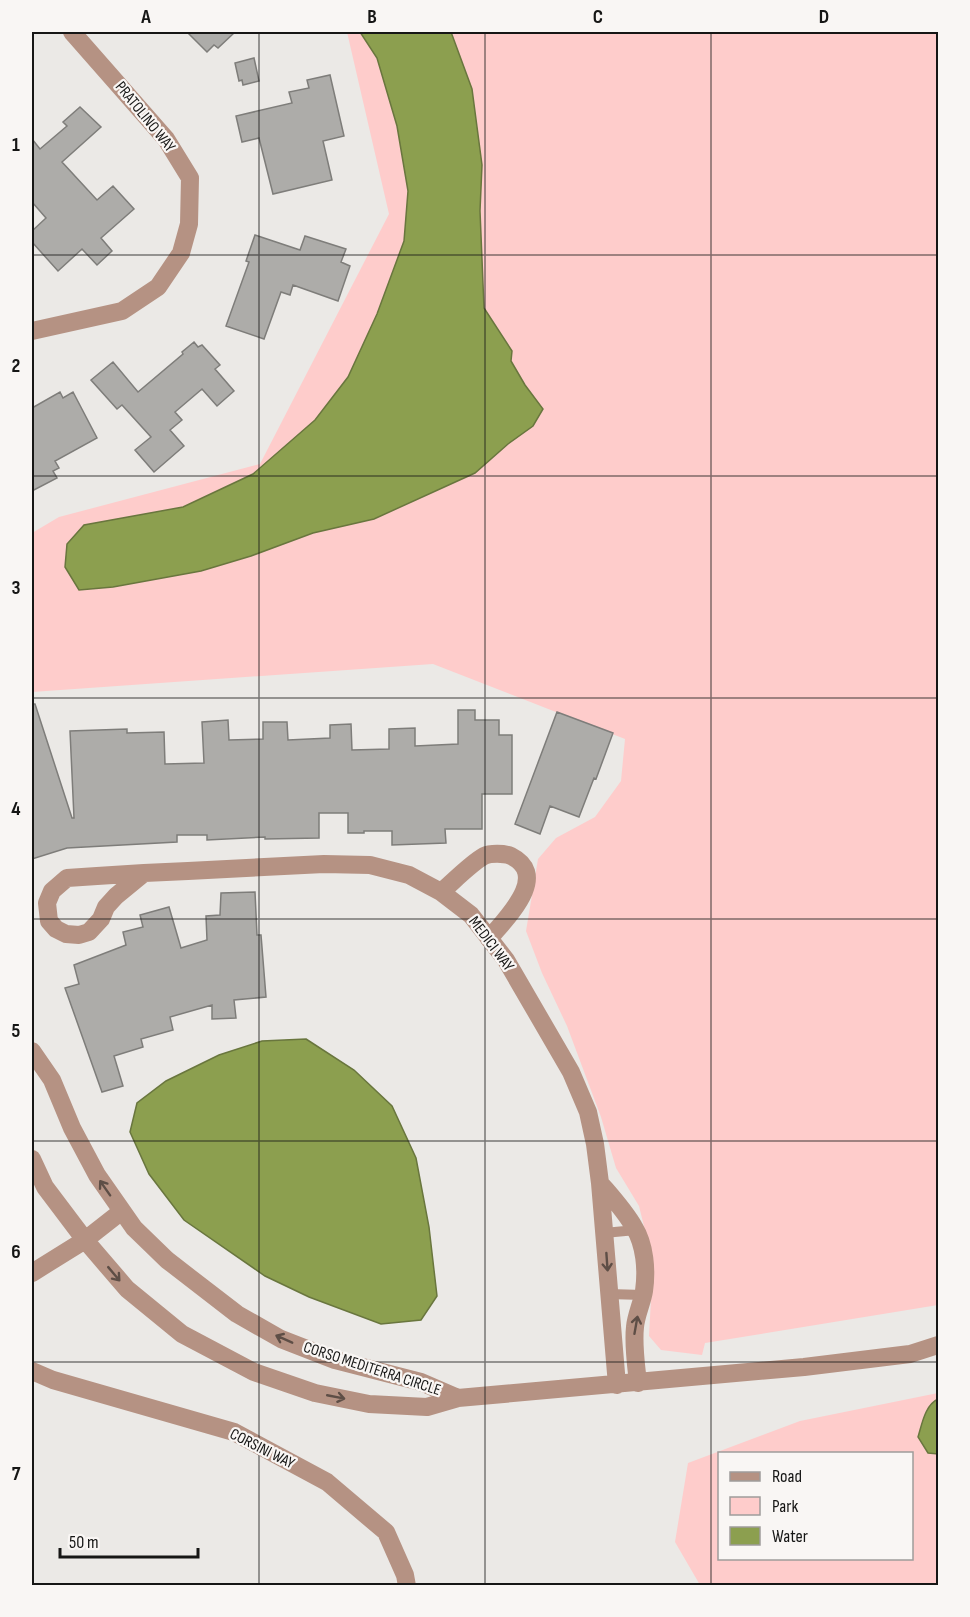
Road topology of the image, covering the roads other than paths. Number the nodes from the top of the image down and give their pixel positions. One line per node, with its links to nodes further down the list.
1 (72, 32): 2 (street, PRATOLINO WAY)
2 (32, 331)
3 (144, 873): 3 (street, MEDICI WAY); 4 (street, MEDICI WAY)
4 (441, 892): 5 (street, MEDICI WAY); 5 (street)
5 (489, 939): 8 (street, MEDICI WAY)
6 (32, 1051): 9 (street, CORSO MEDITERRA CIRCLE, one-way to 6)
7 (32, 1159): 12 (street, CORSO MEDITERRA CIRCLE)
8 (600, 1183): 10 (street); 11 (street, MEDICI WAY)
9 (122, 1211): 12 (street); 20 (street, CORSO MEDITERRA CIRCLE, one-way to 9)
10 (636, 1230): 11 (lane); 15 (street)
11 (604, 1233): 14 (street, MEDICI WAY, one-way to 14)
12 (85, 1240): 13 (street); 20 (street, CORSO MEDITERRA CIRCLE, one-way to 20)
13 (32, 1273)
14 (609, 1294): 15 (lane); 19 (street, MEDICI WAY)
15 (643, 1295): 18 (street, one-way to 15)
16 (939, 1345): 18 (street, CORSO MEDITERRA CIRCLE)
17 (32, 1371): 21 (street, CORSINI WAY)
18 (639, 1383): 19 (street, CORSO MEDITERRA CIRCLE)
19 (617, 1385): 20 (street, CORSO MEDITERRA CIRCLE)
20 (458, 1398)
21 (407, 1586)

